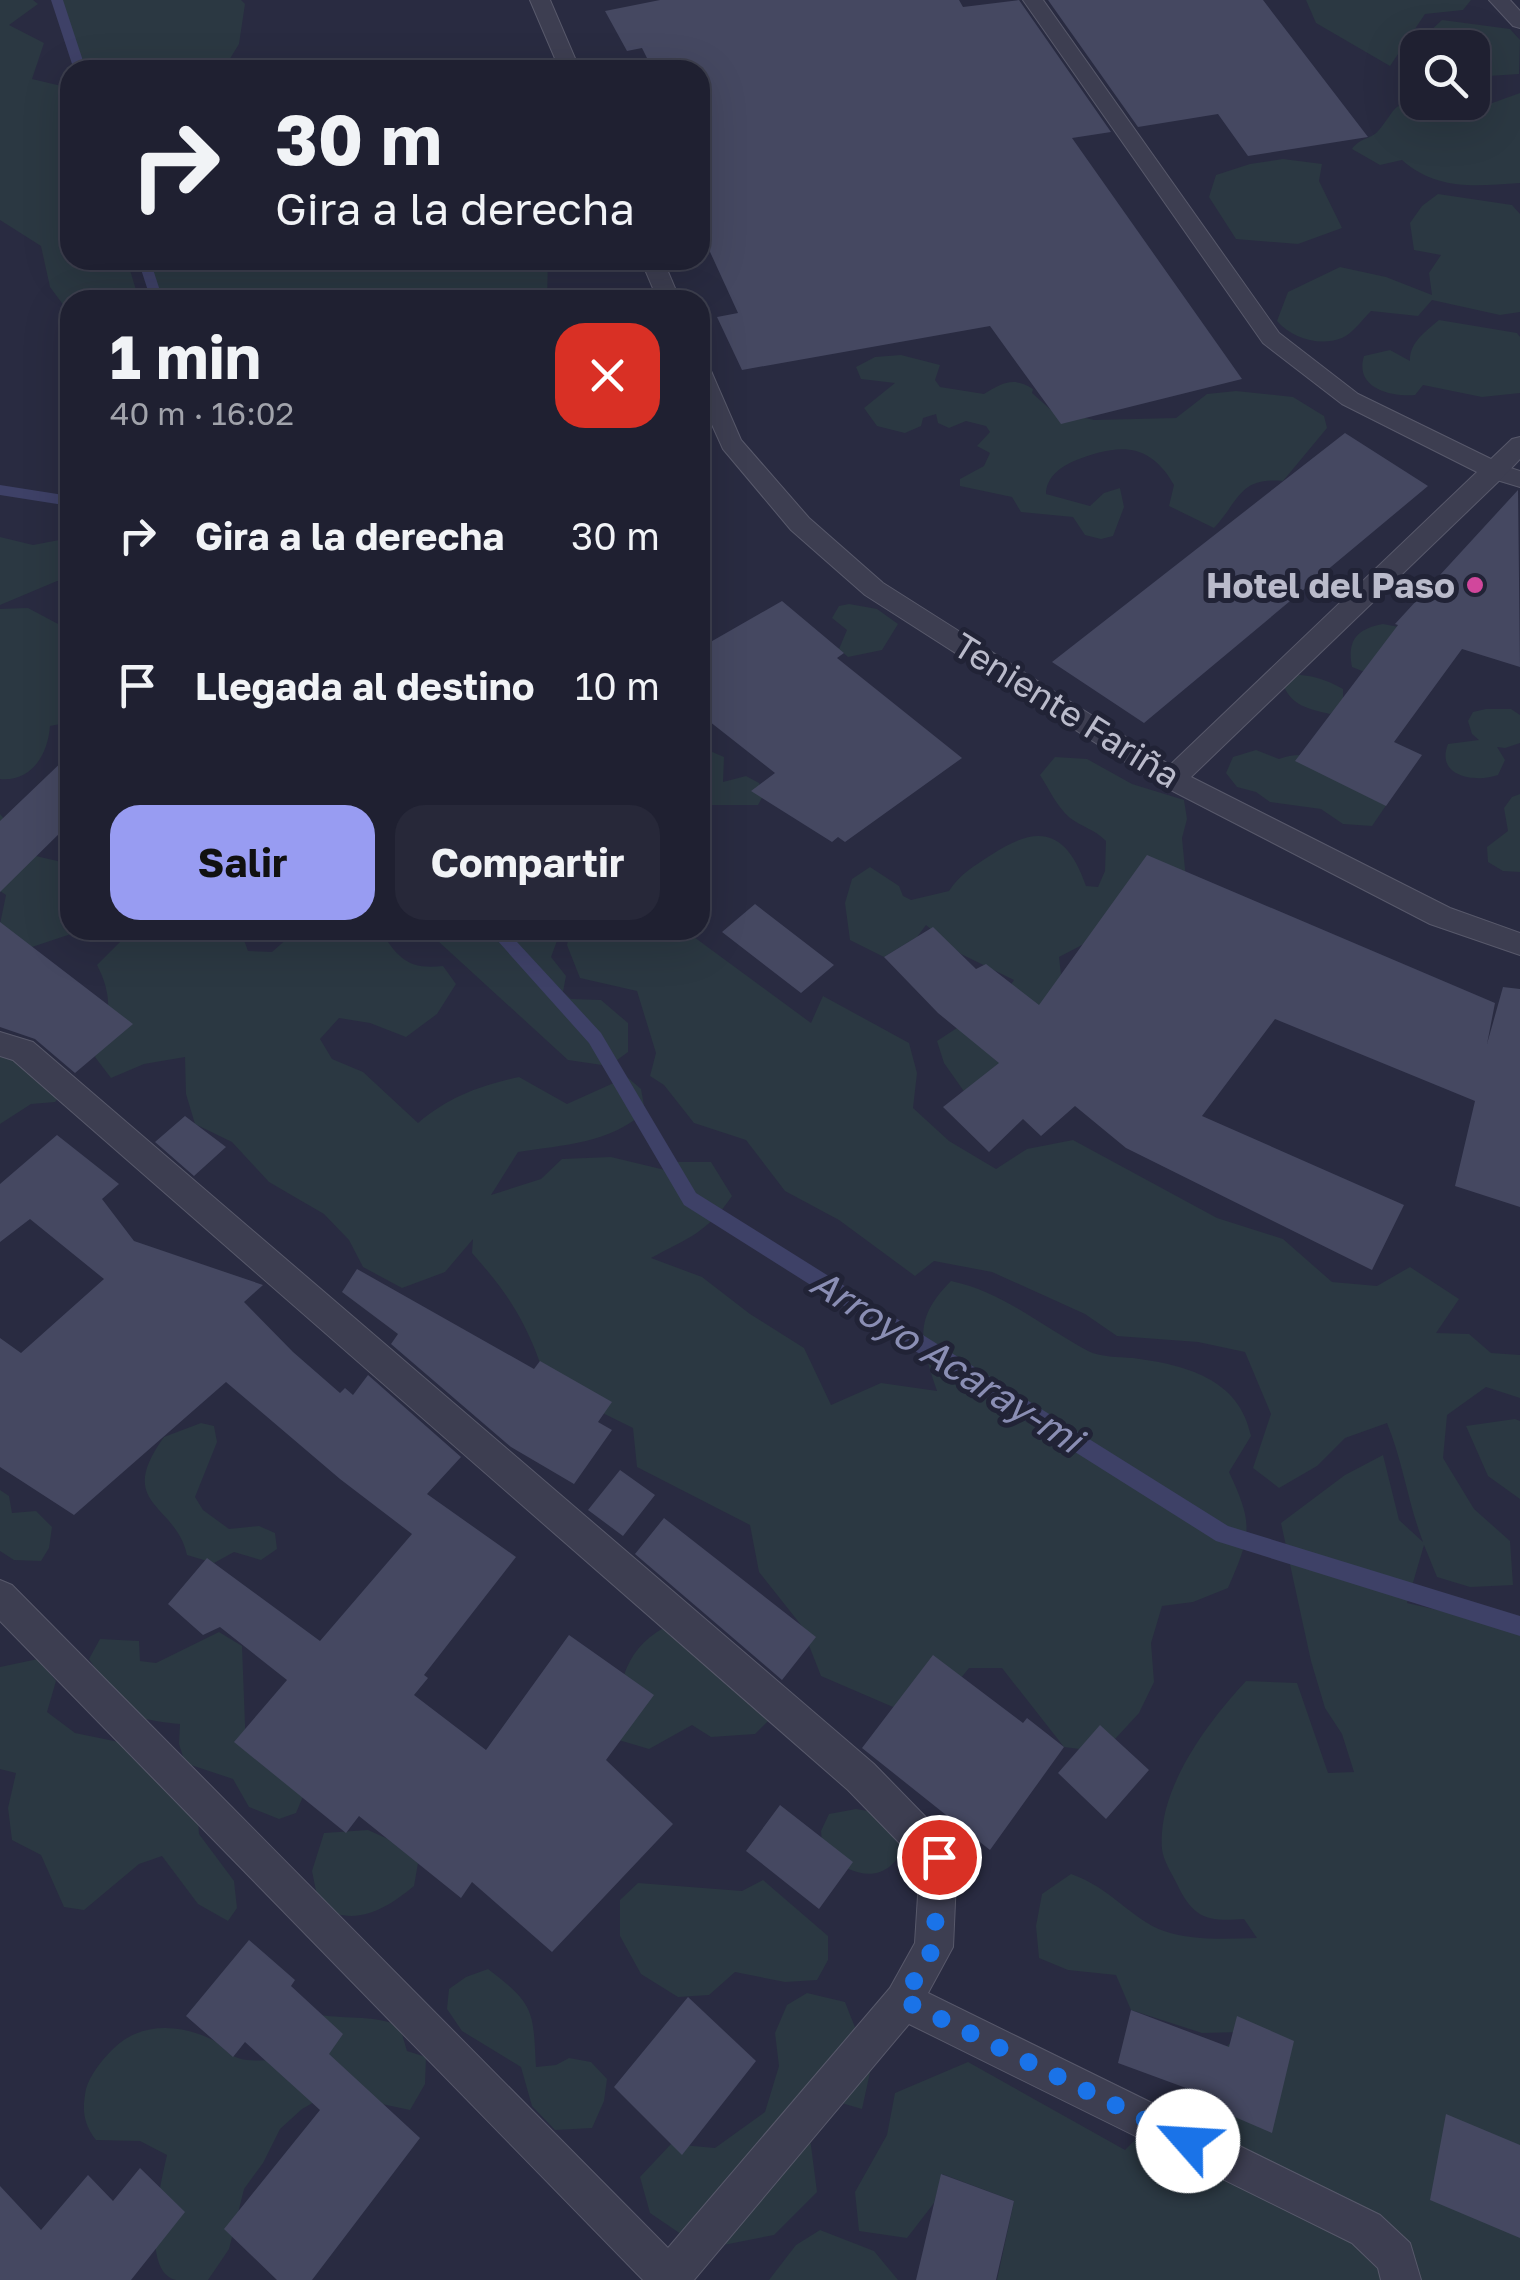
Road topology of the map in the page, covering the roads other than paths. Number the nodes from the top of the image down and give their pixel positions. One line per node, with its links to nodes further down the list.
1 (540, 0): 5 (street)
2 (1033, 0): 8 (street)
3 (1499, 0): 4 (street)
4 (1520, 22)
5 (566, 60)
6 (710, 394): 10 (street, Teniente Fariña)
7 (1520, 445): 8 (street)
8 (1494, 471): 9 (street); 10 (street)
9 (1520, 478)
10 (1172, 779): 11 (street, Teniente Fariña)
11 (1520, 944)
12 (0, 1044): 14 (street)
13 (0, 1598): 15 (street)
14 (903, 2000): 15 (street); 16 (street)
15 (669, 2279)
16 (1401, 2280)

